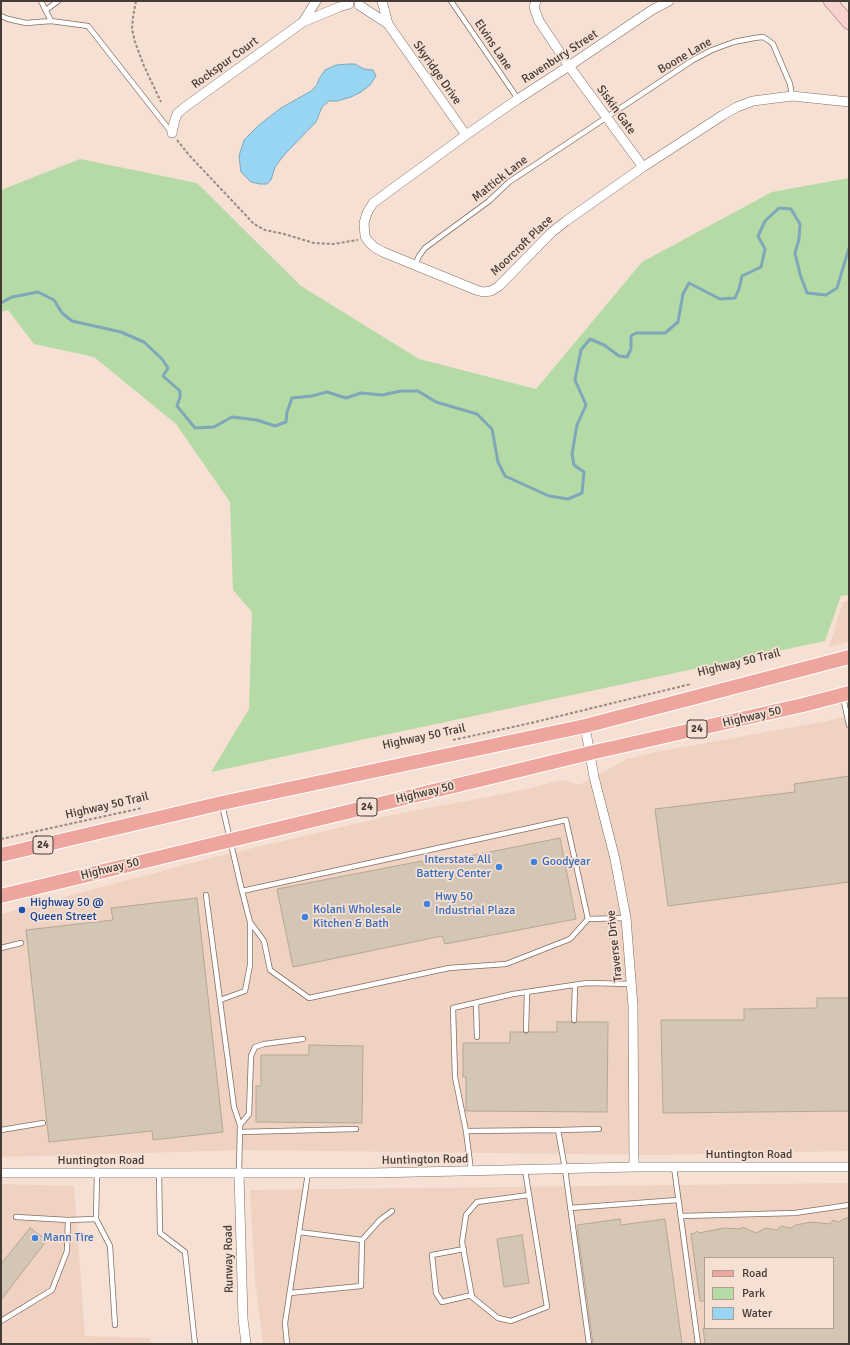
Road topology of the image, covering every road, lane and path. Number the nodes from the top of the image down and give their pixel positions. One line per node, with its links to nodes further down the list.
1 (41, 1): 13 (lane)
2 (58, 1): 13 (lane)
3 (136, 1): 22 (path)
4 (316, 1): 16 (street, Rockspur Court)
5 (340, 1): 12 (street, Skyridge Drive)
6 (368, 1): 12 (street, Rockspur Court)
7 (382, 1): 18 (street, Skyridge Drive)
8 (451, 1): 21 (lane, Elvins Lane)
9 (536, 1): 19 (street, Siskin Gate)
10 (669, 1): 19 (street, Ravenbury Street)
11 (830, 1): 17 (street)
12 (354, 4): 16 (street, Rockspur Court); 18 (street, Skyridge Drive)
13 (46, 10): 15 (lane)
14 (1, 16): 15 (lane)
15 (52, 21): 25 (lane)
16 (303, 22): 25 (street, Rockspur Court)
17 (849, 23)
18 (388, 24): 26 (street, Skyridge Drive)
19 (570, 66): 21 (street, Ravenbury Street); 24 (street, Siskin Gate)
20 (792, 96): 23 (street, Moorcroft Place); 24 (lane, Boone Lane); 27 (street, Moorcroft Place)
21 (518, 99): 26 (street, Ravenbury Street)
22 (161, 102)
23 (849, 102)
24 (606, 118): 27 (street, Siskin Gate); 29 (lane, Mattick Lane)
25 (172, 133): 28 (path)
26 (466, 135): 28 (street)
27 (643, 167): 29 (street, Moorcroft Place)
28 (367, 238): 29 (street, Moorcroft Place)
29 (414, 265)
30 (849, 657): 34 (main road, 24)
31 (696, 683): 35 (path, Highway 50 Trail)
32 (846, 694): 33 (lane); 36 (main road, Highway 50 / 24)
33 (849, 724)
34 (585, 726): 36 (street, Traverse Drive); 37 (main road, 24)
35 (453, 740)
36 (590, 753): 40 (main road, Highway 50 / 24); 45 (street, Traverse Drive)
37 (222, 803): 40 (lane); 41 (main road, 24)
38 (143, 808): 39 (path, Highway 50 Trail)
39 (1, 839)
40 (231, 839): 42 (lane); 44 (main road, Highway 50 / 24)
41 (1, 855)
42 (242, 891): 46 (lane); 47 (lane)
43 (206, 895): 53 (lane)
44 (1, 896)
45 (626, 918): 46 (lane); 50 (street, Traverse Drive)
46 (588, 919): 47 (lane)
47 (250, 922): 53 (lane)
48 (21, 943): 49 (lane)
49 (1, 948)
50 (632, 984): 51 (lane); 67 (street, Traverse Drive)
51 (575, 985): 52 (lane); 55 (lane)
52 (526, 992): 54 (lane); 56 (lane)
53 (220, 1000): 60 (lane)
54 (476, 1003): 57 (lane); 65 (lane)
55 (574, 1020)
56 (526, 1030)
57 (477, 1037)
58 (303, 1039): 60 (lane)
59 (43, 1123): 63 (lane)
60 (240, 1125): 66 (lane)
61 (356, 1129): 66 (lane)
62 (600, 1129): 64 (lane)
63 (1, 1130)
64 (558, 1130): 65 (lane); 70 (lane)
65 (466, 1131): 72 (lane)
66 (240, 1132): 76 (lane)
67 (634, 1167): 68 (street, Huntington Road); 70 (street, Huntington Road)
68 (674, 1167): 69 (street, Huntington Road); 79 (lane)
69 (849, 1167)
70 (565, 1169): 71 (street, Huntington Road); 81 (lane)
71 (525, 1170): 72 (street, Huntington Road); 78 (lane)
72 (471, 1171): 77 (street, Huntington Road)
73 (97, 1172): 74 (street, Huntington Road); 75 (street, Huntington Road); 86 (lane)
74 (1, 1173)
75 (159, 1173): 76 (street, Huntington Road); 94 (lane)
76 (239, 1173): 77 (street, Huntington Road); 95 (street, Runway Road)
77 (308, 1173): 87 (lane)
78 (529, 1195): 89 (lane); 91 (lane)
79 (678, 1200): 81 (lane); 83 (lane)
80 (849, 1205): 83 (lane)
81 (570, 1208): 97 (lane)
82 (392, 1211): 88 (lane)
83 (681, 1216): 98 (lane)
84 (16, 1217): 85 (lane)
85 (68, 1220): 86 (lane); 92 (lane)
86 (96, 1220): 93 (lane)
87 (300, 1232): 88 (lane); 90 (lane)
88 (362, 1240): 90 (lane)
89 (464, 1249): 91 (lane); 91 (lane)
90 (290, 1293): 96 (lane)
91 (472, 1295)
92 (1, 1321)
93 (115, 1324)
94 (195, 1344)
95 (246, 1344)
96 (288, 1344)
97 (588, 1344)
98 (698, 1344)

